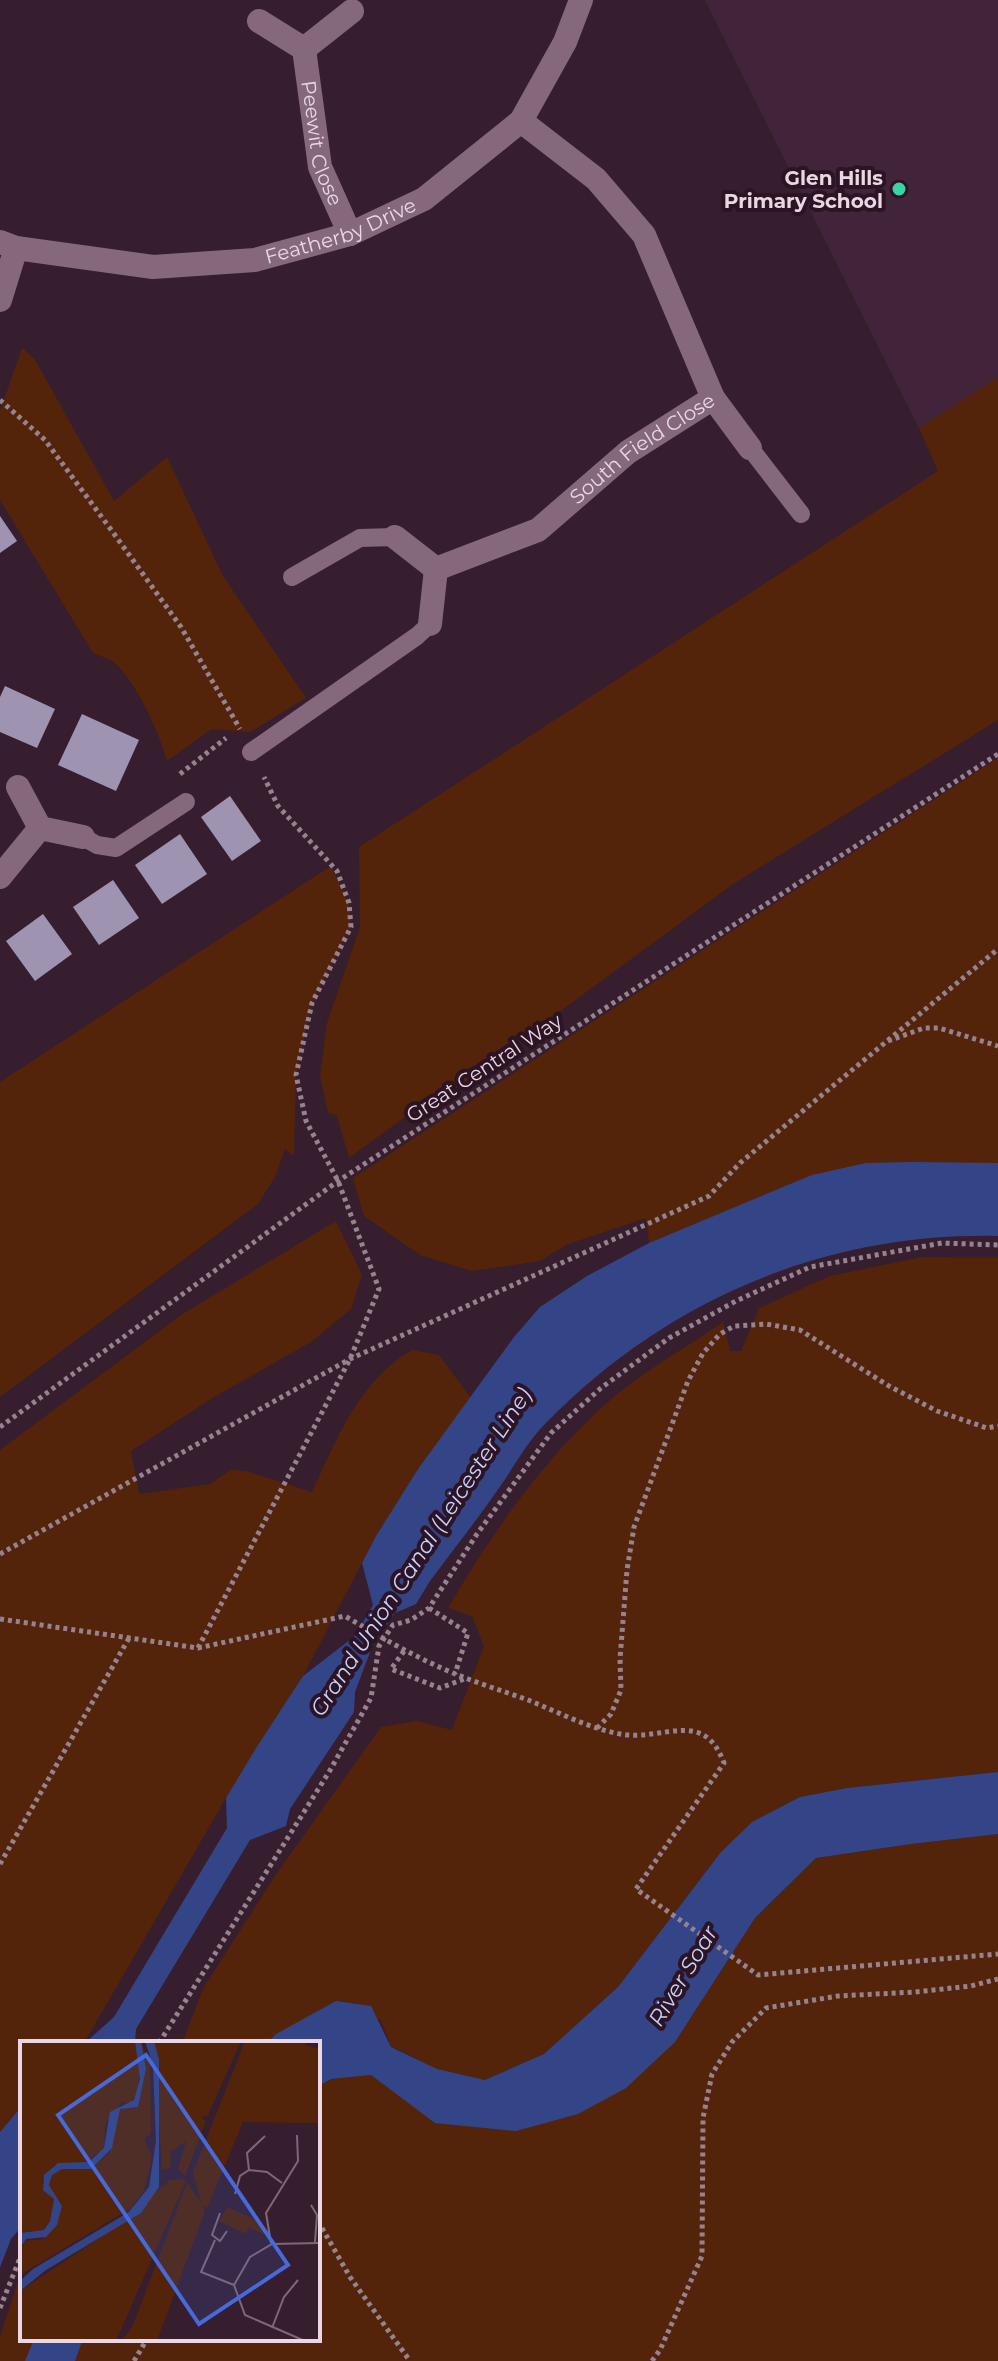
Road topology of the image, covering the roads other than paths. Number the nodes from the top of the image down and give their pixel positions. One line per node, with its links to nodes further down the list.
1 (581, 0): 5 (street, Featherby Drive)
2 (352, 11): 4 (street)
3 (259, 21): 4 (street)
4 (304, 49): 6 (street, Peewit Close)
5 (521, 121): 6 (street, Featherby Drive); 9 (street, South Field Close)
6 (350, 234): 7 (street, Featherby Drive)
7 (8, 245): 8 (street)
8 (0, 300)
9 (713, 398): 10 (street); 13 (street, South Field Close)
10 (750, 448): 11 (lane)
11 (801, 514)
12 (395, 537): 13 (street); 14 (lane)
13 (436, 569): 15 (street)
14 (292, 577)
15 (430, 624): 16 (lane)
16 (251, 752)
17 (18, 787): 19 (street)
18 (186, 802): 20 (lane)
19 (40, 828): 20 (street); 21 (street)
20 (83, 837)
21 (0, 877)

